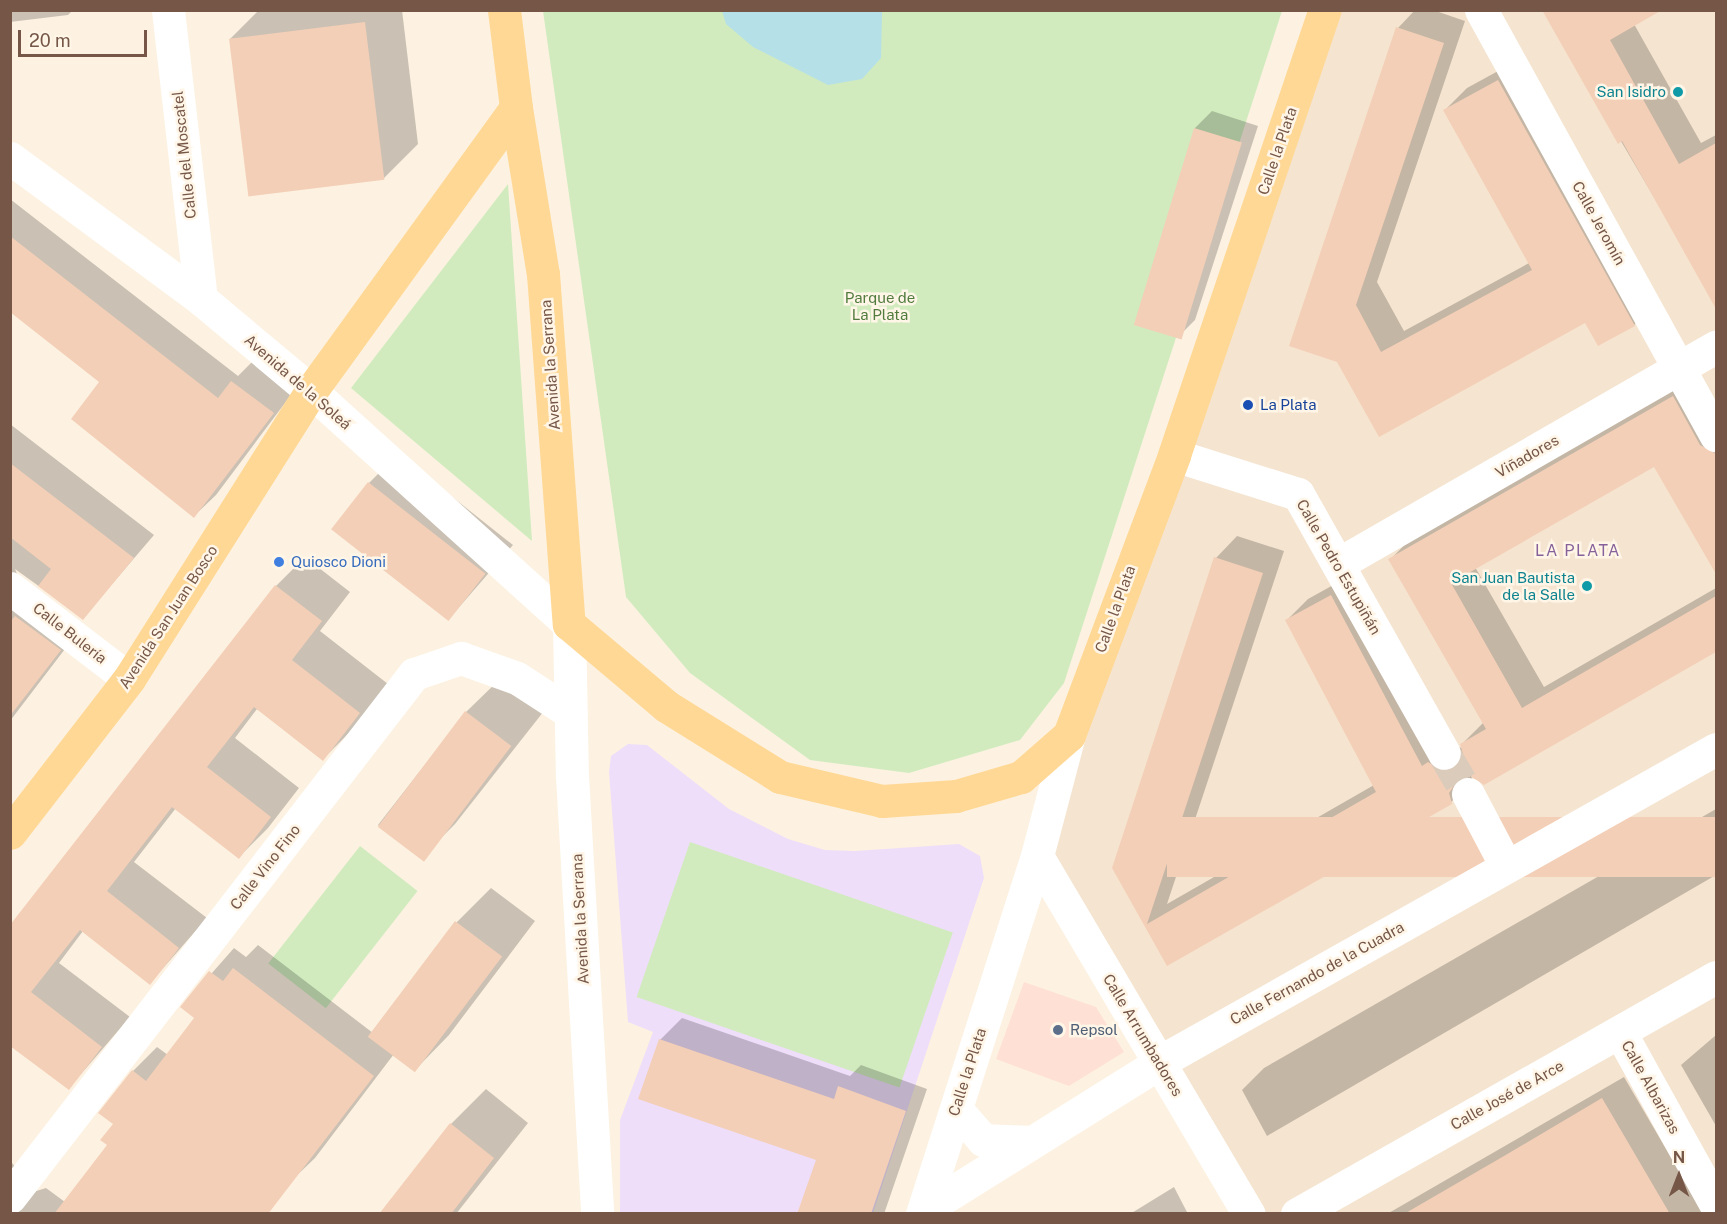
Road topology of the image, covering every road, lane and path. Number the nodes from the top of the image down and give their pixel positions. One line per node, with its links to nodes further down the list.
1 (168, 10): 7 (street, Calle del Moscatel)
2 (504, 10): 5 (main road, Avenida la Serrana)
3 (1325, 10): 12 (main road, Calle la Plata)
4 (1481, 10): 9 (street, Calle Jeromín)
5 (516, 108): 10 (main road); 15 (main road, Avenida la Serrana)
6 (10, 158): 7 (street, Avenida de la Soleá)
7 (201, 299): 10 (street, Avenida de la Soleá)
8 (1716, 347): 9 (street, Viñadores)
9 (1680, 368): 11 (street, Calle Jeromín); 13 (street, Viñadores)
10 (312, 391): 15 (street, Avenida de la Soleá); 16 (main road, Avenida San Juan Bosco)
11 (1716, 435)
12 (1174, 455): 13 (street, Calle Pedro Estupiñán); 18 (main road, Calle la Plata)
13 (1338, 564): 20 (street, Calle Pedro Estupiñán)
14 (10, 588): 16 (street, Calle Bulería)
15 (569, 624): 17 (street, Avenida la Serrana); 18 (main road)
16 (129, 679): 22 (main road, Avenida San Juan Bosco)
17 (571, 713): 30 (street, Calle Vino Fino); 33 (street, Avenida la Serrana)
18 (1069, 735): 23 (street, Calle la Plata)
19 (1716, 749): 24 (street, Calle Fernando de la Cuadra)
20 (1444, 753)
21 (1468, 794): 24 (street)
22 (10, 833)
23 (1037, 856): 27 (street, Calle Arrumbadores); 28 (street, Calle la Plata)
24 (1506, 866): 27 (street, Calle Fernando de la Cuadra)
25 (1716, 977): 26 (street, Calle José de Arce)
26 (1620, 1032): 31 (street, Calle Albarizas); 35 (street, Calle José de Arce)
27 (1159, 1063): 29 (street, Calle Fernando de la Cuadra); 34 (street, Calle Arrumbadores)
28 (956, 1108): 29 (street); 32 (street, Calle la Plata)
29 (1031, 1142): 32 (street, Calle Fernando de la Cuadra)
30 (10, 1197)
31 (1716, 1205)
32 (923, 1212)
33 (597, 1214)
34 (1249, 1214)
35 (1297, 1214)

